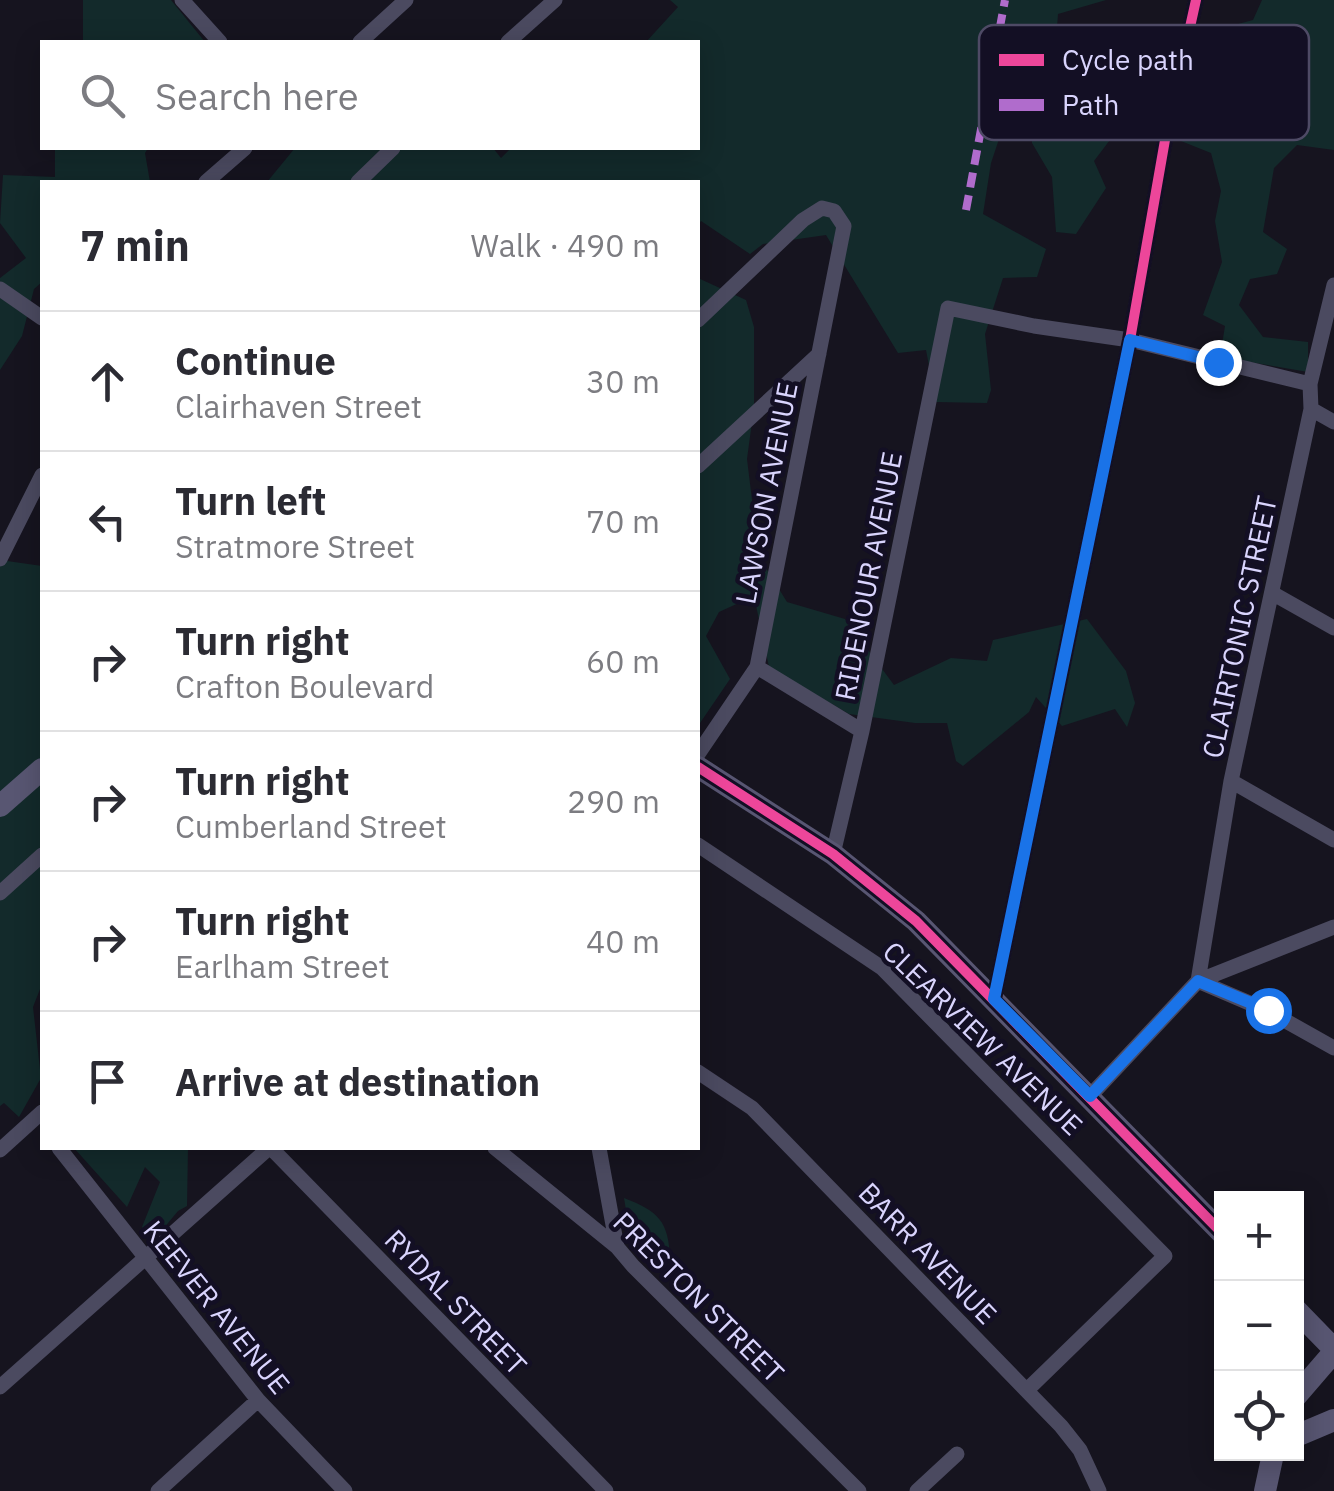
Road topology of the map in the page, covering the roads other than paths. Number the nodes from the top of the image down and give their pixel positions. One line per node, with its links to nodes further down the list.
1 (182, 0): 6 (street)
2 (406, 0): 7 (street)
3 (555, 0): 8 (street)
4 (1196, 0): 5 (street)
5 (1190, 25)
6 (218, 40)
7 (362, 40)
8 (510, 40)
9 (1165, 140): 18 (street)
10 (243, 150): 12 (street)
11 (391, 150): 13 (street)
12 (208, 180)
13 (360, 180)
14 (1334, 286): 20 (street, CLAIRTONIC STREET)
15 (0, 289): 16 (street)
16 (40, 317)
17 (700, 318): 19 (street, LAWSON AVENUE)
18 (1130, 340): 20 (street); 29 (street, RIDENOUR AVENUE); 42 (street)
19 (820, 354): 23 (street); 28 (street, LAWSON AVENUE)
20 (1310, 384): 21 (street, CLAIRTONIC STREET)
21 (1311, 409): 22 (street); 26 (street, CLAIRTONIC STREET)
22 (1334, 422)
23 (700, 464)
24 (40, 479): 25 (street)
25 (0, 559)
26 (1272, 593): 27 (street); 33 (street, CLAIRTONIC STREET)
27 (1334, 628)
28 (757, 667): 29 (street); 30 (street, LAWSON AVENUE)
29 (862, 731): 37 (street, RIDENOUR AVENUE)
30 (700, 751)
31 (700, 768): 37 (main road)
32 (40, 771): 34 (main road)
33 (1231, 781): 35 (street); 41 (street, CLAIRTONIC STREET)
34 (0, 806)
35 (1334, 840)
36 (700, 847): 60 (street, CLEARVIEW AVENUE)
37 (833, 854): 42 (main road)
38 (40, 856): 39 (street)
39 (0, 894)
40 (1334, 927): 41 (street)
41 (1198, 981): 43 (street); 45 (street)
42 (994, 999): 45 (main road)
43 (1334, 1048)
44 (700, 1073): 60 (street, BARR AVENUE)
45 (1090, 1096): 53 (main road)
46 (40, 1119): 47 (street)
47 (0, 1150)
48 (61, 1150): 55 (street, KEEVER AVENUE)
49 (268, 1150): 55 (street)
50 (272, 1150): 69 (street, RYDAL STREET)
51 (497, 1150): 54 (street, PRESTON STREET)
52 (599, 1150): 54 (street)
53 (1214, 1224)
54 (617, 1247): 70 (street, PRESTON STREET)
55 (146, 1259): 58 (street); 61 (street, KEEVER AVENUE)
56 (1304, 1319): 57 (main road)
57 (1334, 1351): 59 (main road)
58 (0, 1387)
59 (1304, 1387)
60 (1028, 1390): 72 (street, BARR AVENUE)
61 (258, 1400): 66 (street); 68 (street, KEEVER AVENUE)
62 (1334, 1420): 63 (main road)
63 (1304, 1433)
64 (957, 1454): 71 (street)
65 (1272, 1461): 73 (main road)
66 (176, 1485): 67 (street)
67 (158, 1491)
68 (345, 1491)
69 (606, 1491)
70 (859, 1491)
71 (918, 1491)
72 (1099, 1491)
73 (1265, 1491)

